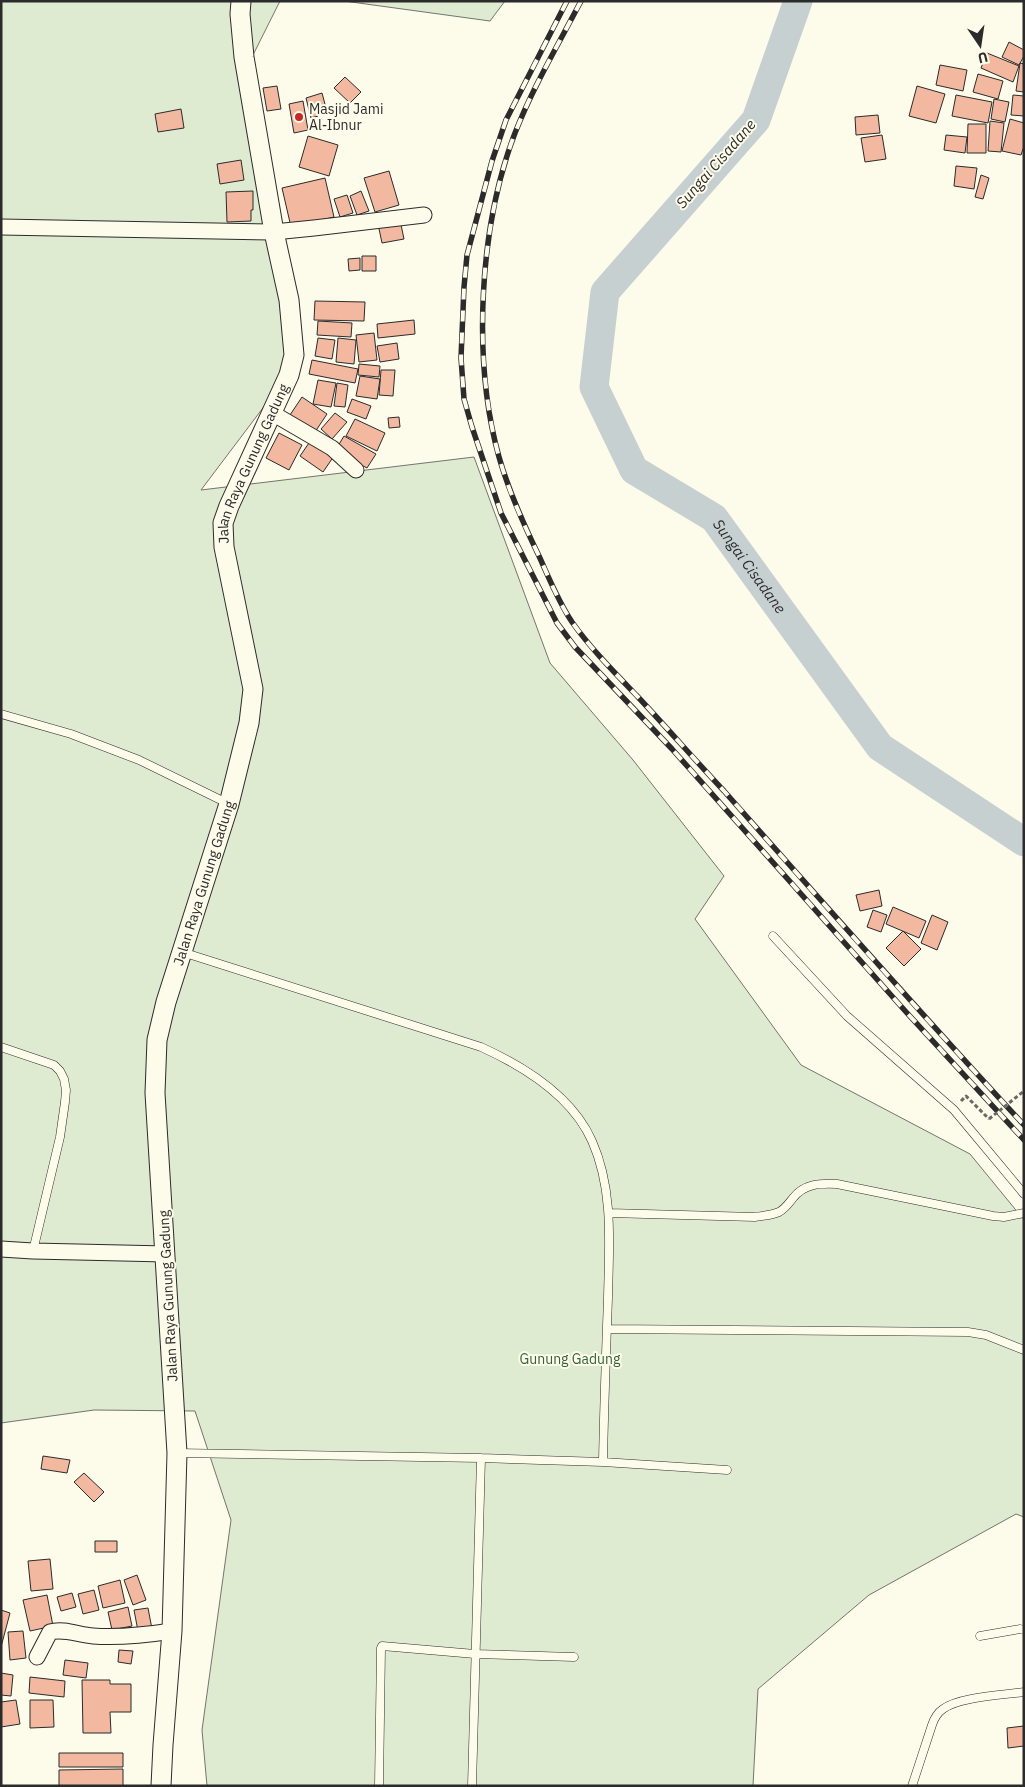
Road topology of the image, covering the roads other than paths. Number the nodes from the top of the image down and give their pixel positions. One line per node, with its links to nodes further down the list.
1 (241, 1): 4 (street, Jalan Raya Gunung Gadung)
2 (424, 215): 4 (street)
3 (1, 227): 4 (street)
4 (274, 232): 5 (street, Jalan Raya Gunung Gadung)
5 (272, 413): 6 (street); 8 (street, Jalan Raya Gunung Gadung)
6 (356, 470)
7 (1, 714): 8 (lane)
8 (229, 804): 10 (street, Jalan Raya Gunung Gadung)
9 (773, 936): 12 (lane)
10 (181, 952): 13 (lane); 17 (street, Jalan Raya Gunung Gadung)
11 (1, 1047): 16 (lane)
12 (1024, 1194)
13 (609, 1213): 14 (lane); 18 (lane)
14 (1024, 1213)
15 (1, 1248): 16 (street)
16 (34, 1251): 17 (street)
17 (166, 1254): 20 (street, Jalan Raya Gunung Gadung)
18 (607, 1328): 19 (lane); 22 (lane)
19 (1024, 1350)
20 (177, 1453): 21 (lane); 25 (street, Jalan Raya Gunung Gadung)
21 (481, 1458): 22 (lane); 27 (lane)
22 (602, 1462): 23 (lane)
23 (727, 1470)
24 (1024, 1630): 26 (lane)
25 (172, 1631): 28 (street); 31 (street, Jalan Raya Gunung Gadung)
26 (980, 1636)
27 (475, 1654): 29 (lane); 32 (lane); 33 (lane)
28 (38, 1657)
29 (574, 1658)
30 (1024, 1692): 34 (lane)
31 (162, 1786)
32 (379, 1786)
33 (472, 1786)
34 (912, 1786)

